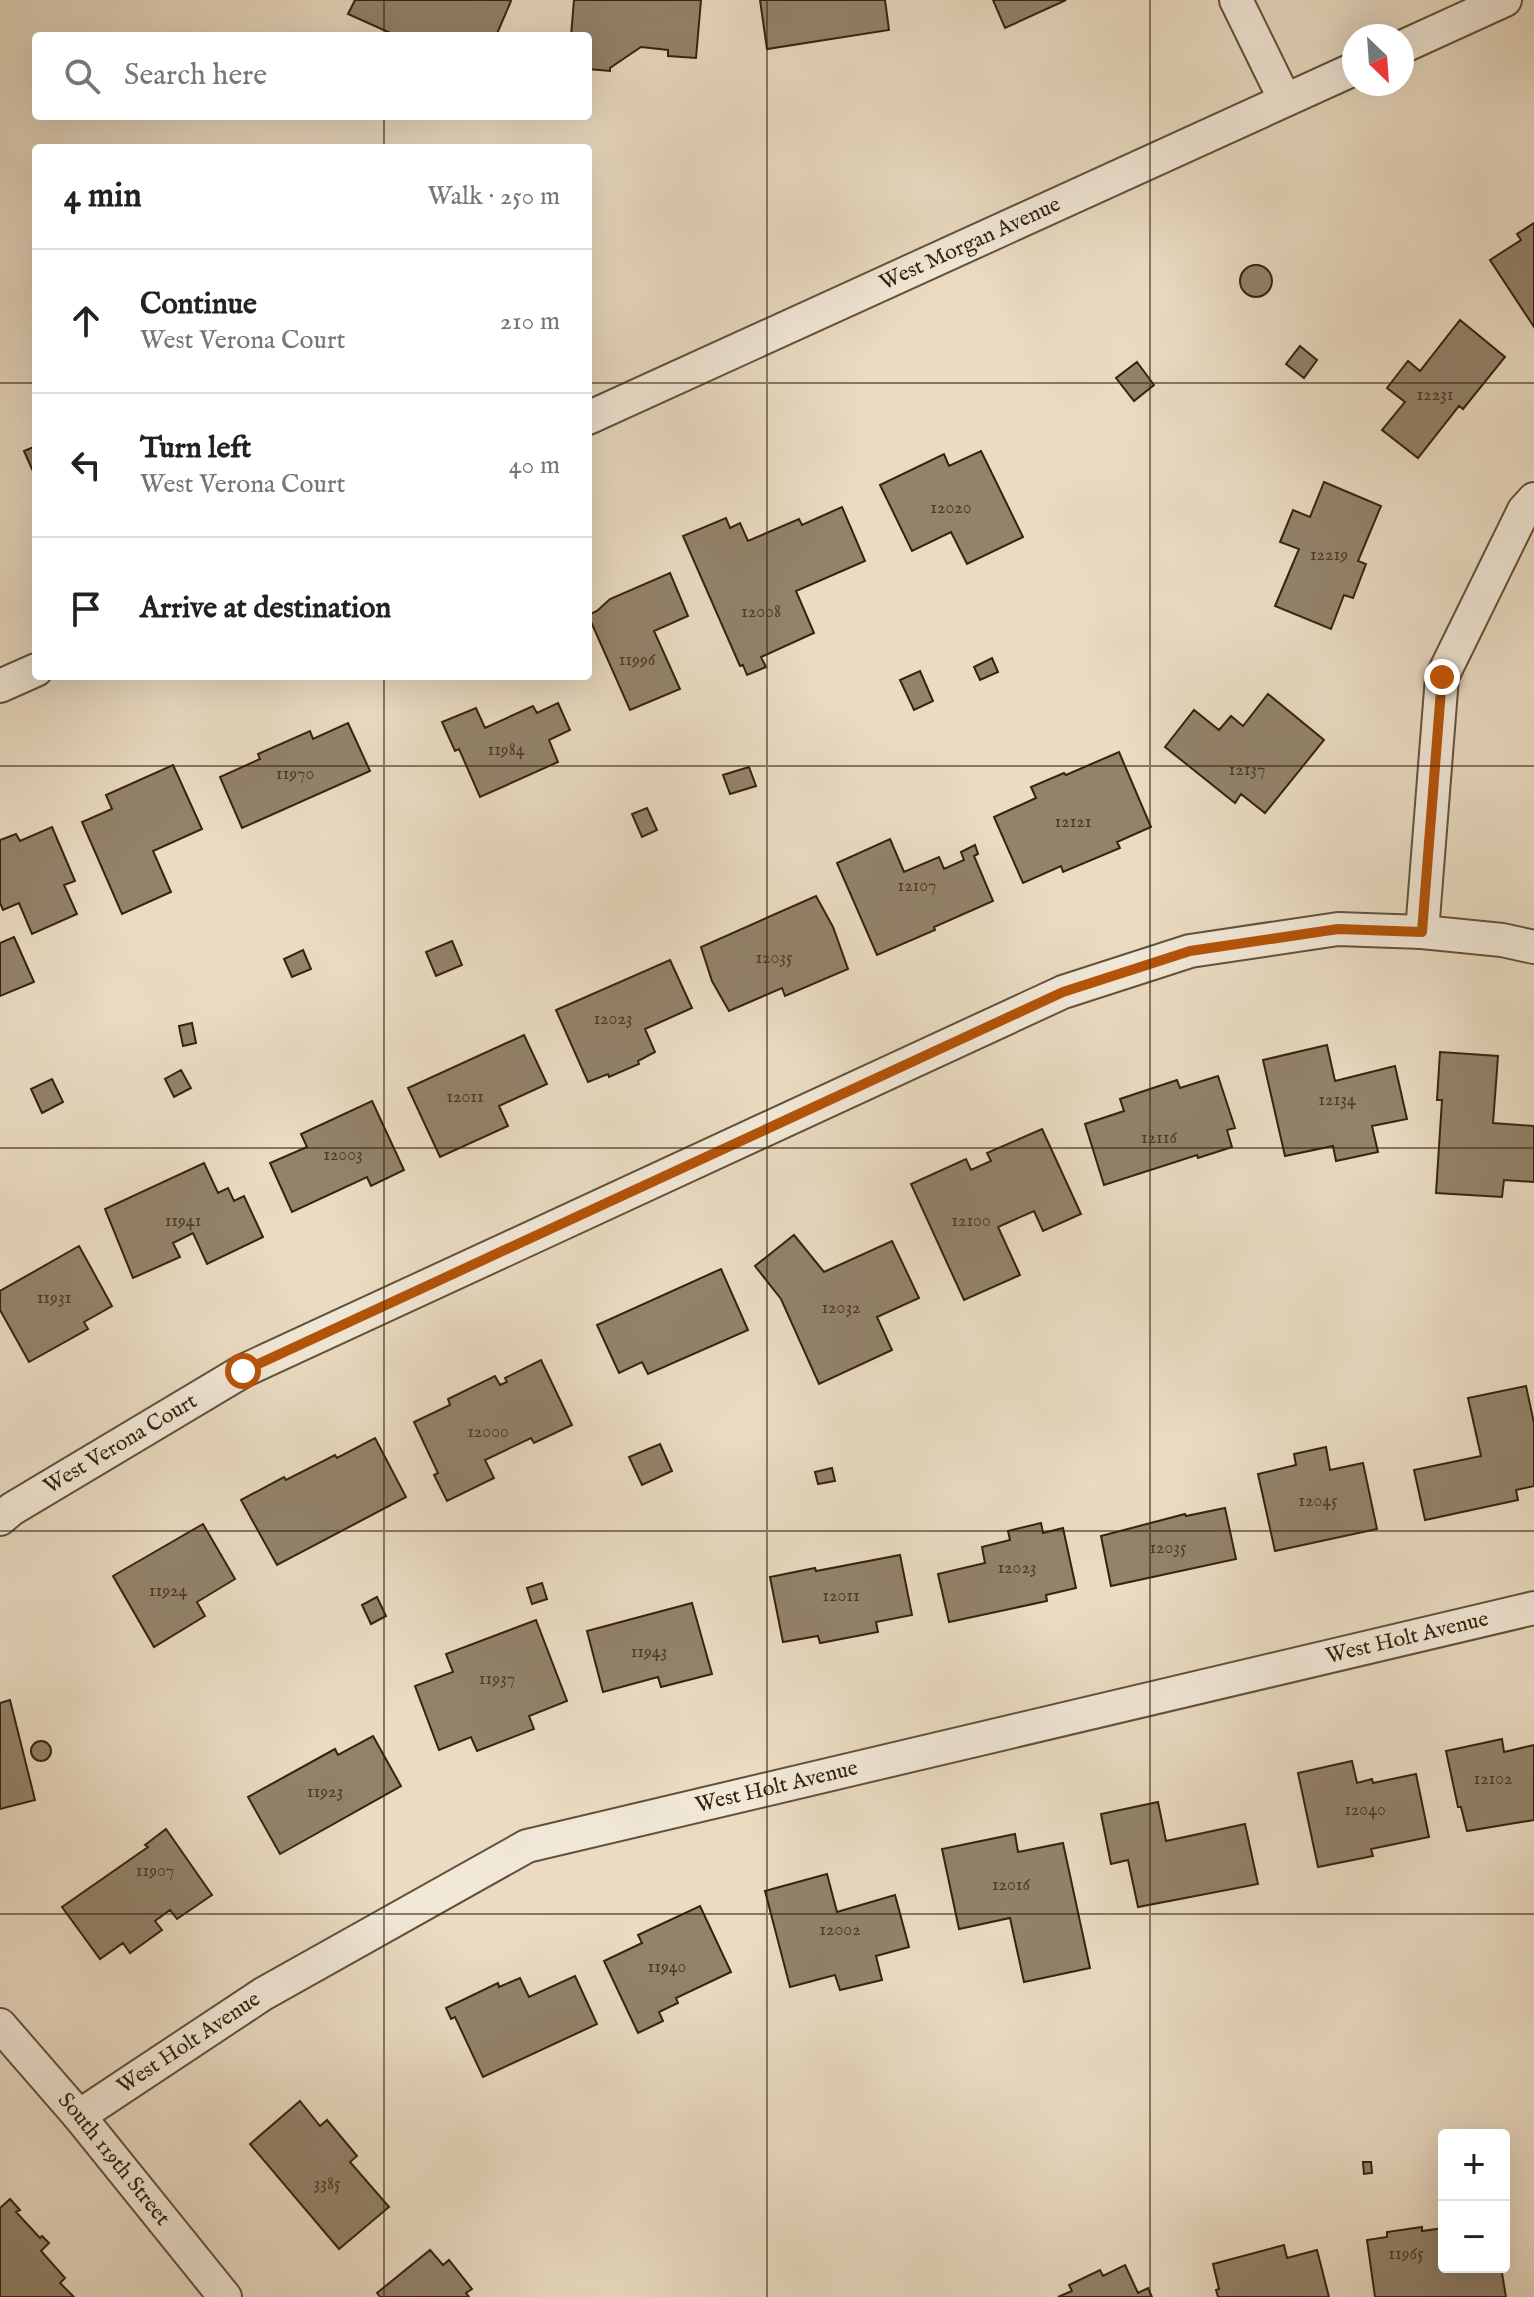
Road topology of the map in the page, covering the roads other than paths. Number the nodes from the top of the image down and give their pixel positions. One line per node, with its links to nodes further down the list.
1 (1236, 0): 5 (street)
2 (1505, 0): 3 (street)
3 (1414, 42)
4 (1342, 74): 5 (street, West Morgan Avenue)
5 (1285, 100): 6 (street, West Morgan Avenue)
6 (592, 416)
7 (1534, 499): 10 (street)
8 (32, 672): 9 (street)
9 (0, 686)
10 (1422, 932): 11 (street, West Verona Court); 12 (street, West Verona Court)
11 (1534, 947)
12 (0, 1519)
13 (1534, 1608): 15 (street, West Holt Avenue)
14 (0, 2025): 15 (street, South 119th Street)
15 (79, 2116): 16 (street, South 119th Street)
16 (225, 2297)

